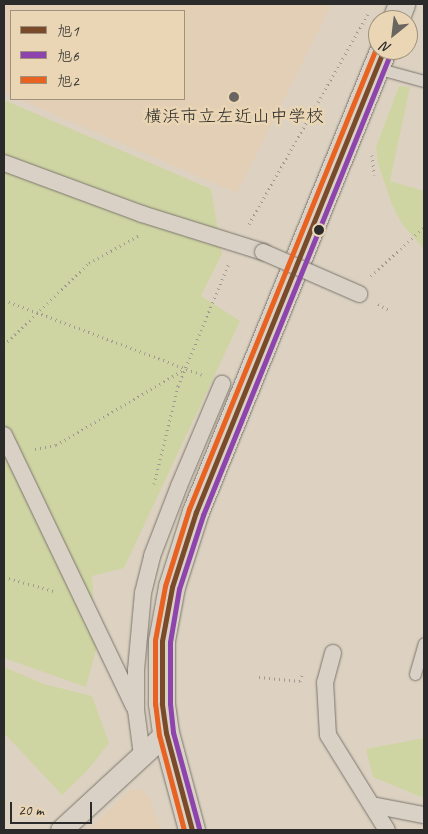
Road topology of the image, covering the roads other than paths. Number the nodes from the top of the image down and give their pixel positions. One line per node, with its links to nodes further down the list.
1 (380, 60): 12 (street)
2 (382, 60): 3 (lane)
3 (424, 81)
4 (4, 163): 5 (street, bridge)
5 (357, 293)
6 (222, 384): 11 (street)
7 (4, 434): 11 (street)
8 (424, 642): 10 (lane)
9 (333, 653): 14 (street)
10 (415, 674)
11 (136, 710): 13 (street)
12 (166, 733): 13 (street); 17 (street)
13 (142, 755): 16 (street)
14 (372, 806): 15 (street); 18 (street)
15 (424, 815)
16 (61, 830)
17 (192, 830)
18 (387, 830)

